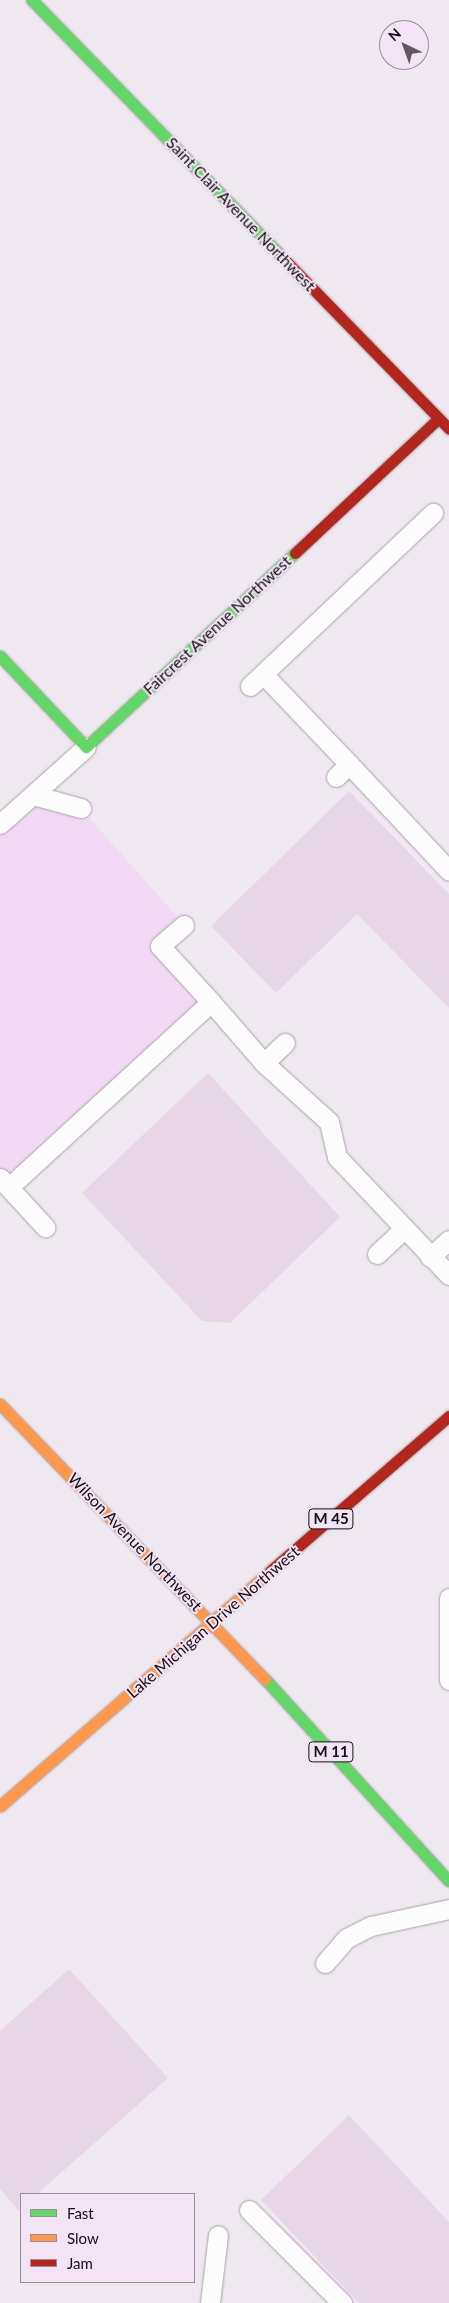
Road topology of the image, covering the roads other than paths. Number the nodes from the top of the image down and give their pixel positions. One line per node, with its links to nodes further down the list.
1 (32, 0): 2 (main road, Saint Clair Avenue Northwest)
2 (439, 418): 3 (main road, Saint Clair Avenue Northwest); 6 (main road, Faircrest Avenue Northwest)
3 (449, 428)
4 (433, 512): 10 (lane)
5 (0, 656): 6 (main road)
6 (86, 746): 7 (lane)
7 (33, 794): 8 (lane); 9 (lane)
8 (81, 808)
9 (0, 824)
10 (449, 871)
11 (184, 925): 12 (lane)
12 (211, 1002): 14 (lane); 15 (lane)
13 (285, 1043): 14 (lane)
14 (264, 1063): 17 (lane)
15 (2, 1189): 16 (lane)
16 (46, 1227)
17 (404, 1229): 19 (lane); 20 (lane)
18 (449, 1240): 20 (lane)
19 (377, 1254)
20 (430, 1257): 21 (lane)
21 (449, 1275)
22 (0, 1404): 25 (main road, Wilson Avenue Northwest / M 11)
23 (449, 1416): 25 (main road, Lake Michigan Drive Northwest / M 45)
24 (449, 1598): 26 (lane)
25 (213, 1622): 27 (main road, Lake Michigan Drive Northwest / M 45); 28 (main road, Wilson Avenue Northwest / M 11)
26 (449, 1680)
27 (0, 1806)
28 (449, 1881)
29 (449, 1909): 30 (lane)
30 (324, 1963)
31 (249, 2210): 34 (lane)
32 (218, 2235): 33 (lane)
33 (210, 2303)
34 (342, 2303)

